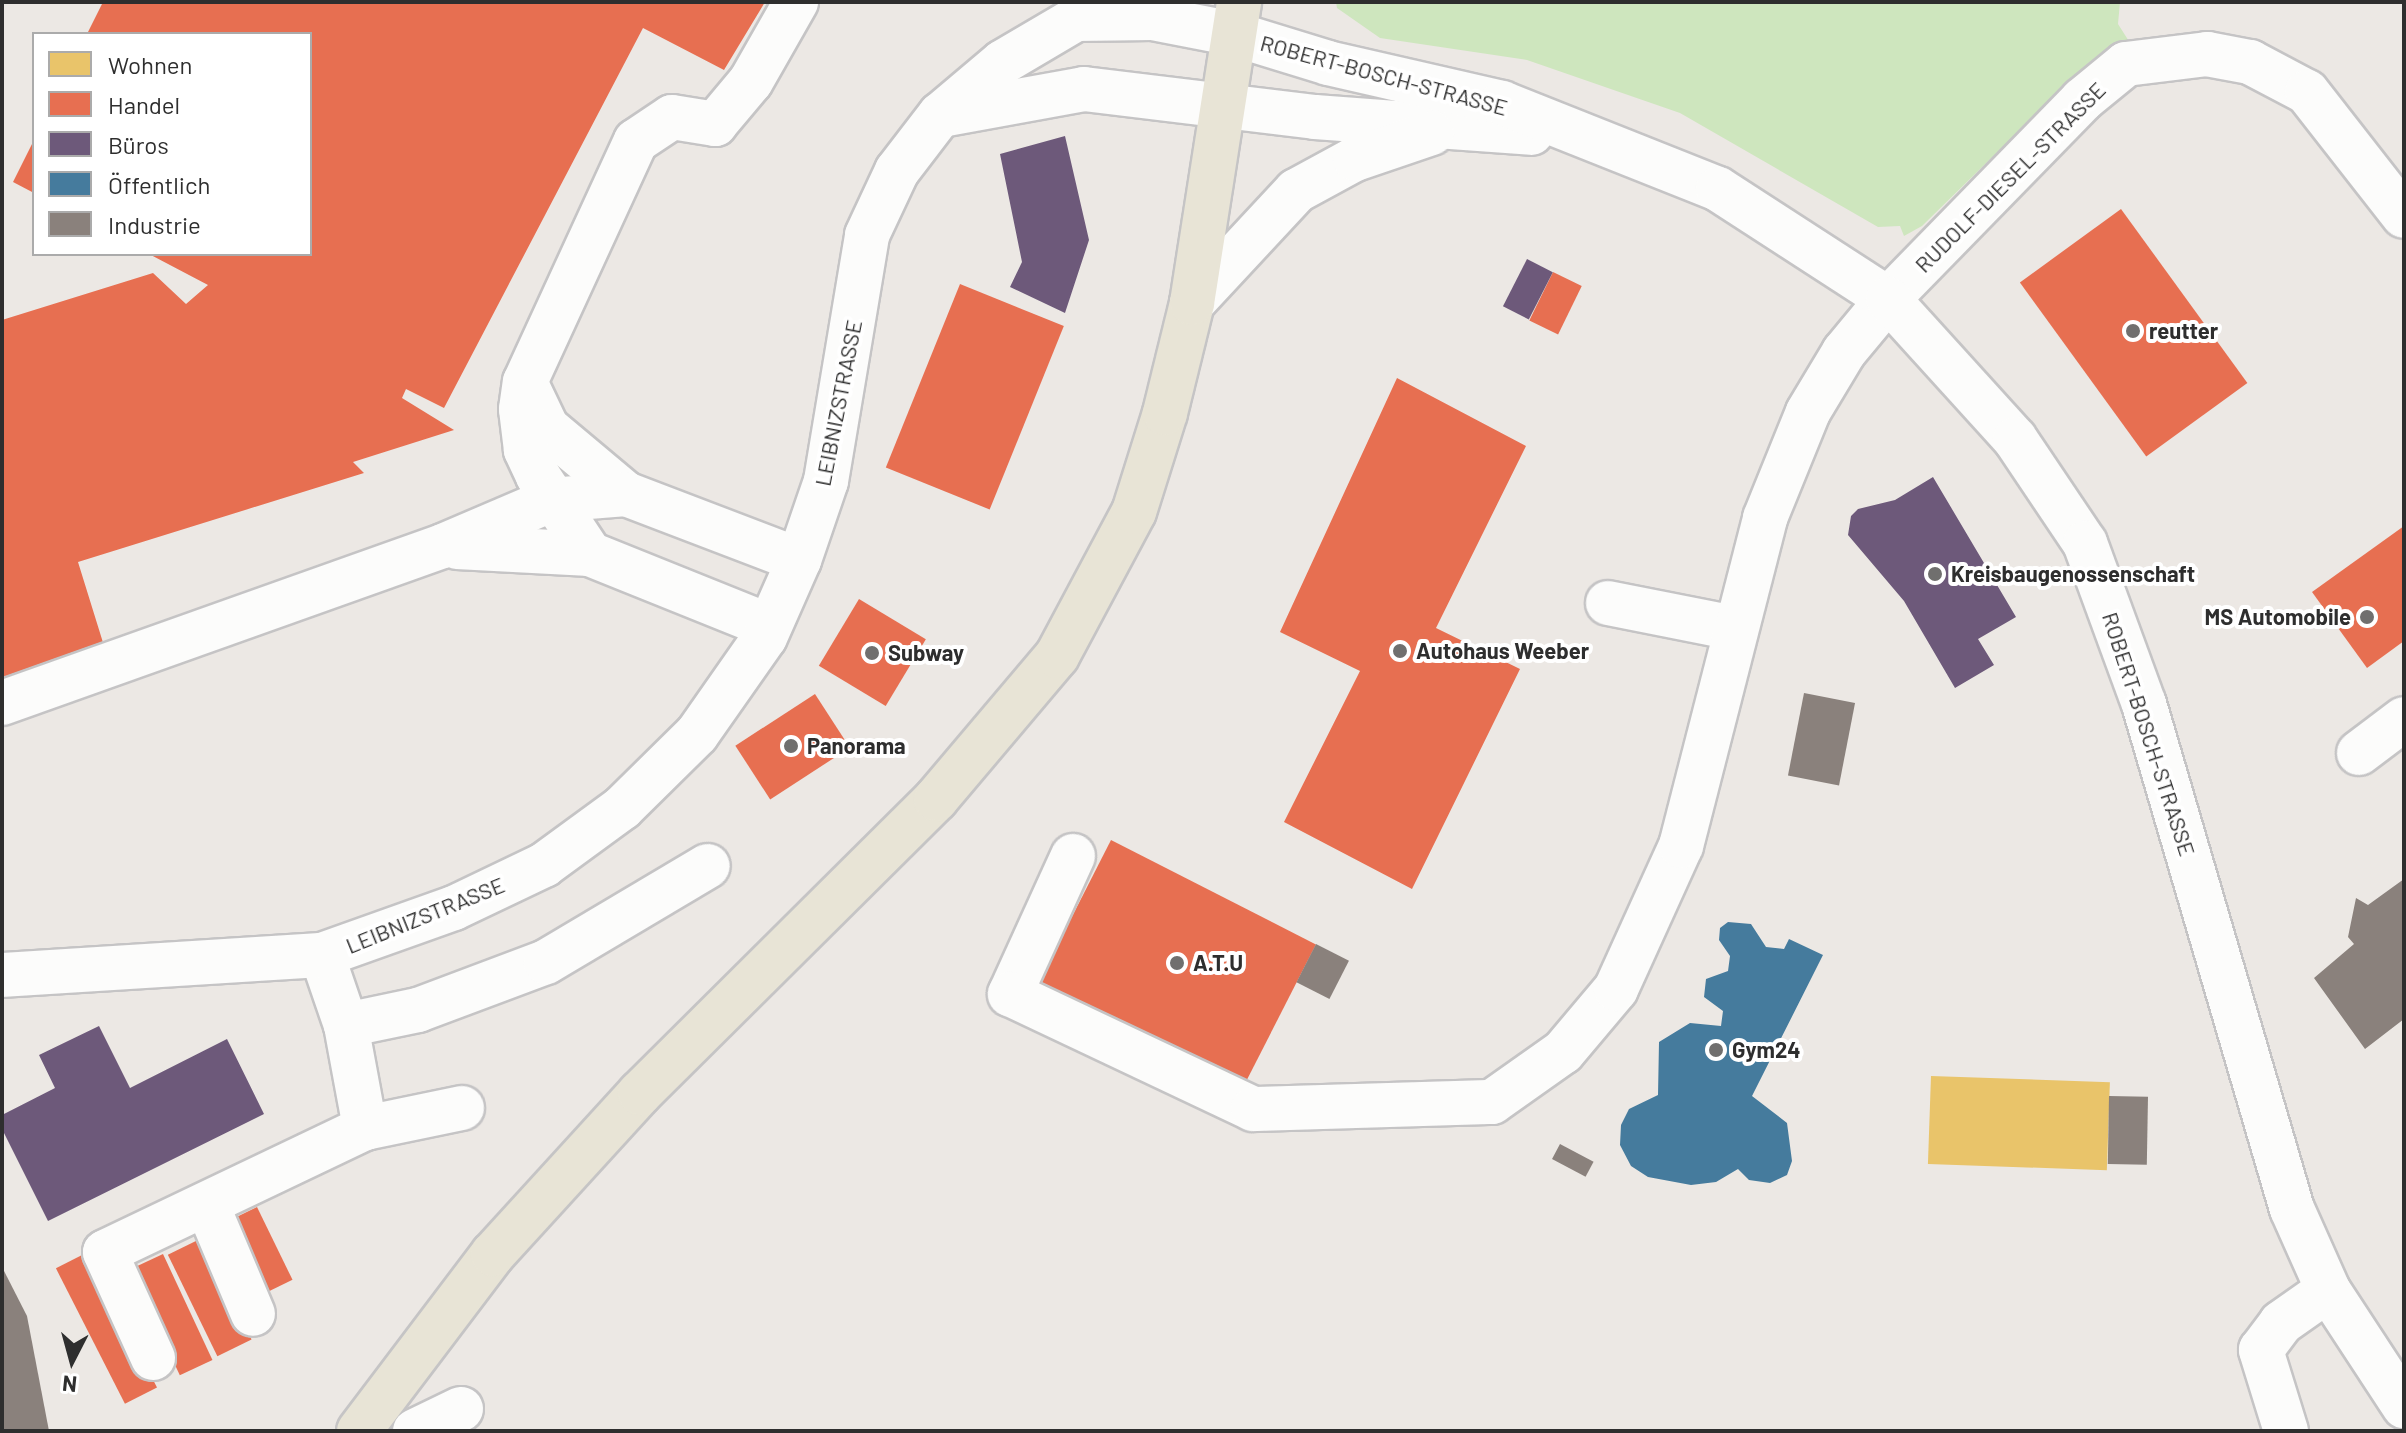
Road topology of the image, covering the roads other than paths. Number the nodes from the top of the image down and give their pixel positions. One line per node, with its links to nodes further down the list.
1 (796, 2): 11 (street)
2 (1088, 10): 3 (street, LEIBNIZSTRASSE); 5 (street, LEIBNIZSTRASSE)
3 (1236, 18): 4 (main road); 7 (street, ROBERT-BOSCH-STRASSE)
4 (1222, 102): 5 (street); 6 (street, ROBERT-BOSCH-STRASSE); 10 (main road)
5 (940, 115): 16 (street, LEIBNIZSTRASSE)
6 (1454, 126): 7 (street, ROBERT-BOSCH-STRASSE); 10 (street, ROBERT-BOSCH-STRASSE)
7 (1578, 136): 9 (street, ROBERT-BOSCH-STRASSE)
8 (2404, 216): 9 (street, RUDOLF-DIESEL-STRASSE)
9 (1888, 299): 19 (street, RUDOLF-DIESEL-STRASSE); 31 (street, ROBERT-BOSCH-STRASSE)
10 (1192, 303): 36 (main road)
11 (525, 382): 12 (street); 13 (street)
12 (626, 494): 13 (street); 16 (street)
13 (551, 500): 14 (street); 15 (street)
14 (443, 546): 15 (street); 20 (street)
15 (590, 554): 18 (street)
16 (799, 560): 18 (street, LEIBNIZSTRASSE)
17 (1608, 603): 19 (street)
18 (769, 626): 25 (street, LEIBNIZSTRASSE)
19 (1734, 628): 23 (street, RUDOLF-DIESEL-STRASSE)
20 (2, 703)
21 (2404, 719): 22 (street)
22 (2359, 753)
23 (1073, 856)
24 (708, 866): 27 (street)
25 (322, 955): 26 (street, LEIBNIZSTRASSE); 27 (street)
26 (2, 975)
27 (346, 1025): 29 (street)
28 (462, 1108): 29 (street)
29 (365, 1128): 30 (street)
30 (207, 1205): 32 (street); 33 (street)
31 (2328, 1290): 34 (street, ROBERT-BOSCH-STRASSE); 38 (street)
32 (253, 1314)
33 (153, 1358)
34 (2404, 1406)
35 (461, 1409): 37 (street)
36 (359, 1431)
37 (415, 1431)
38 (2286, 1431)

